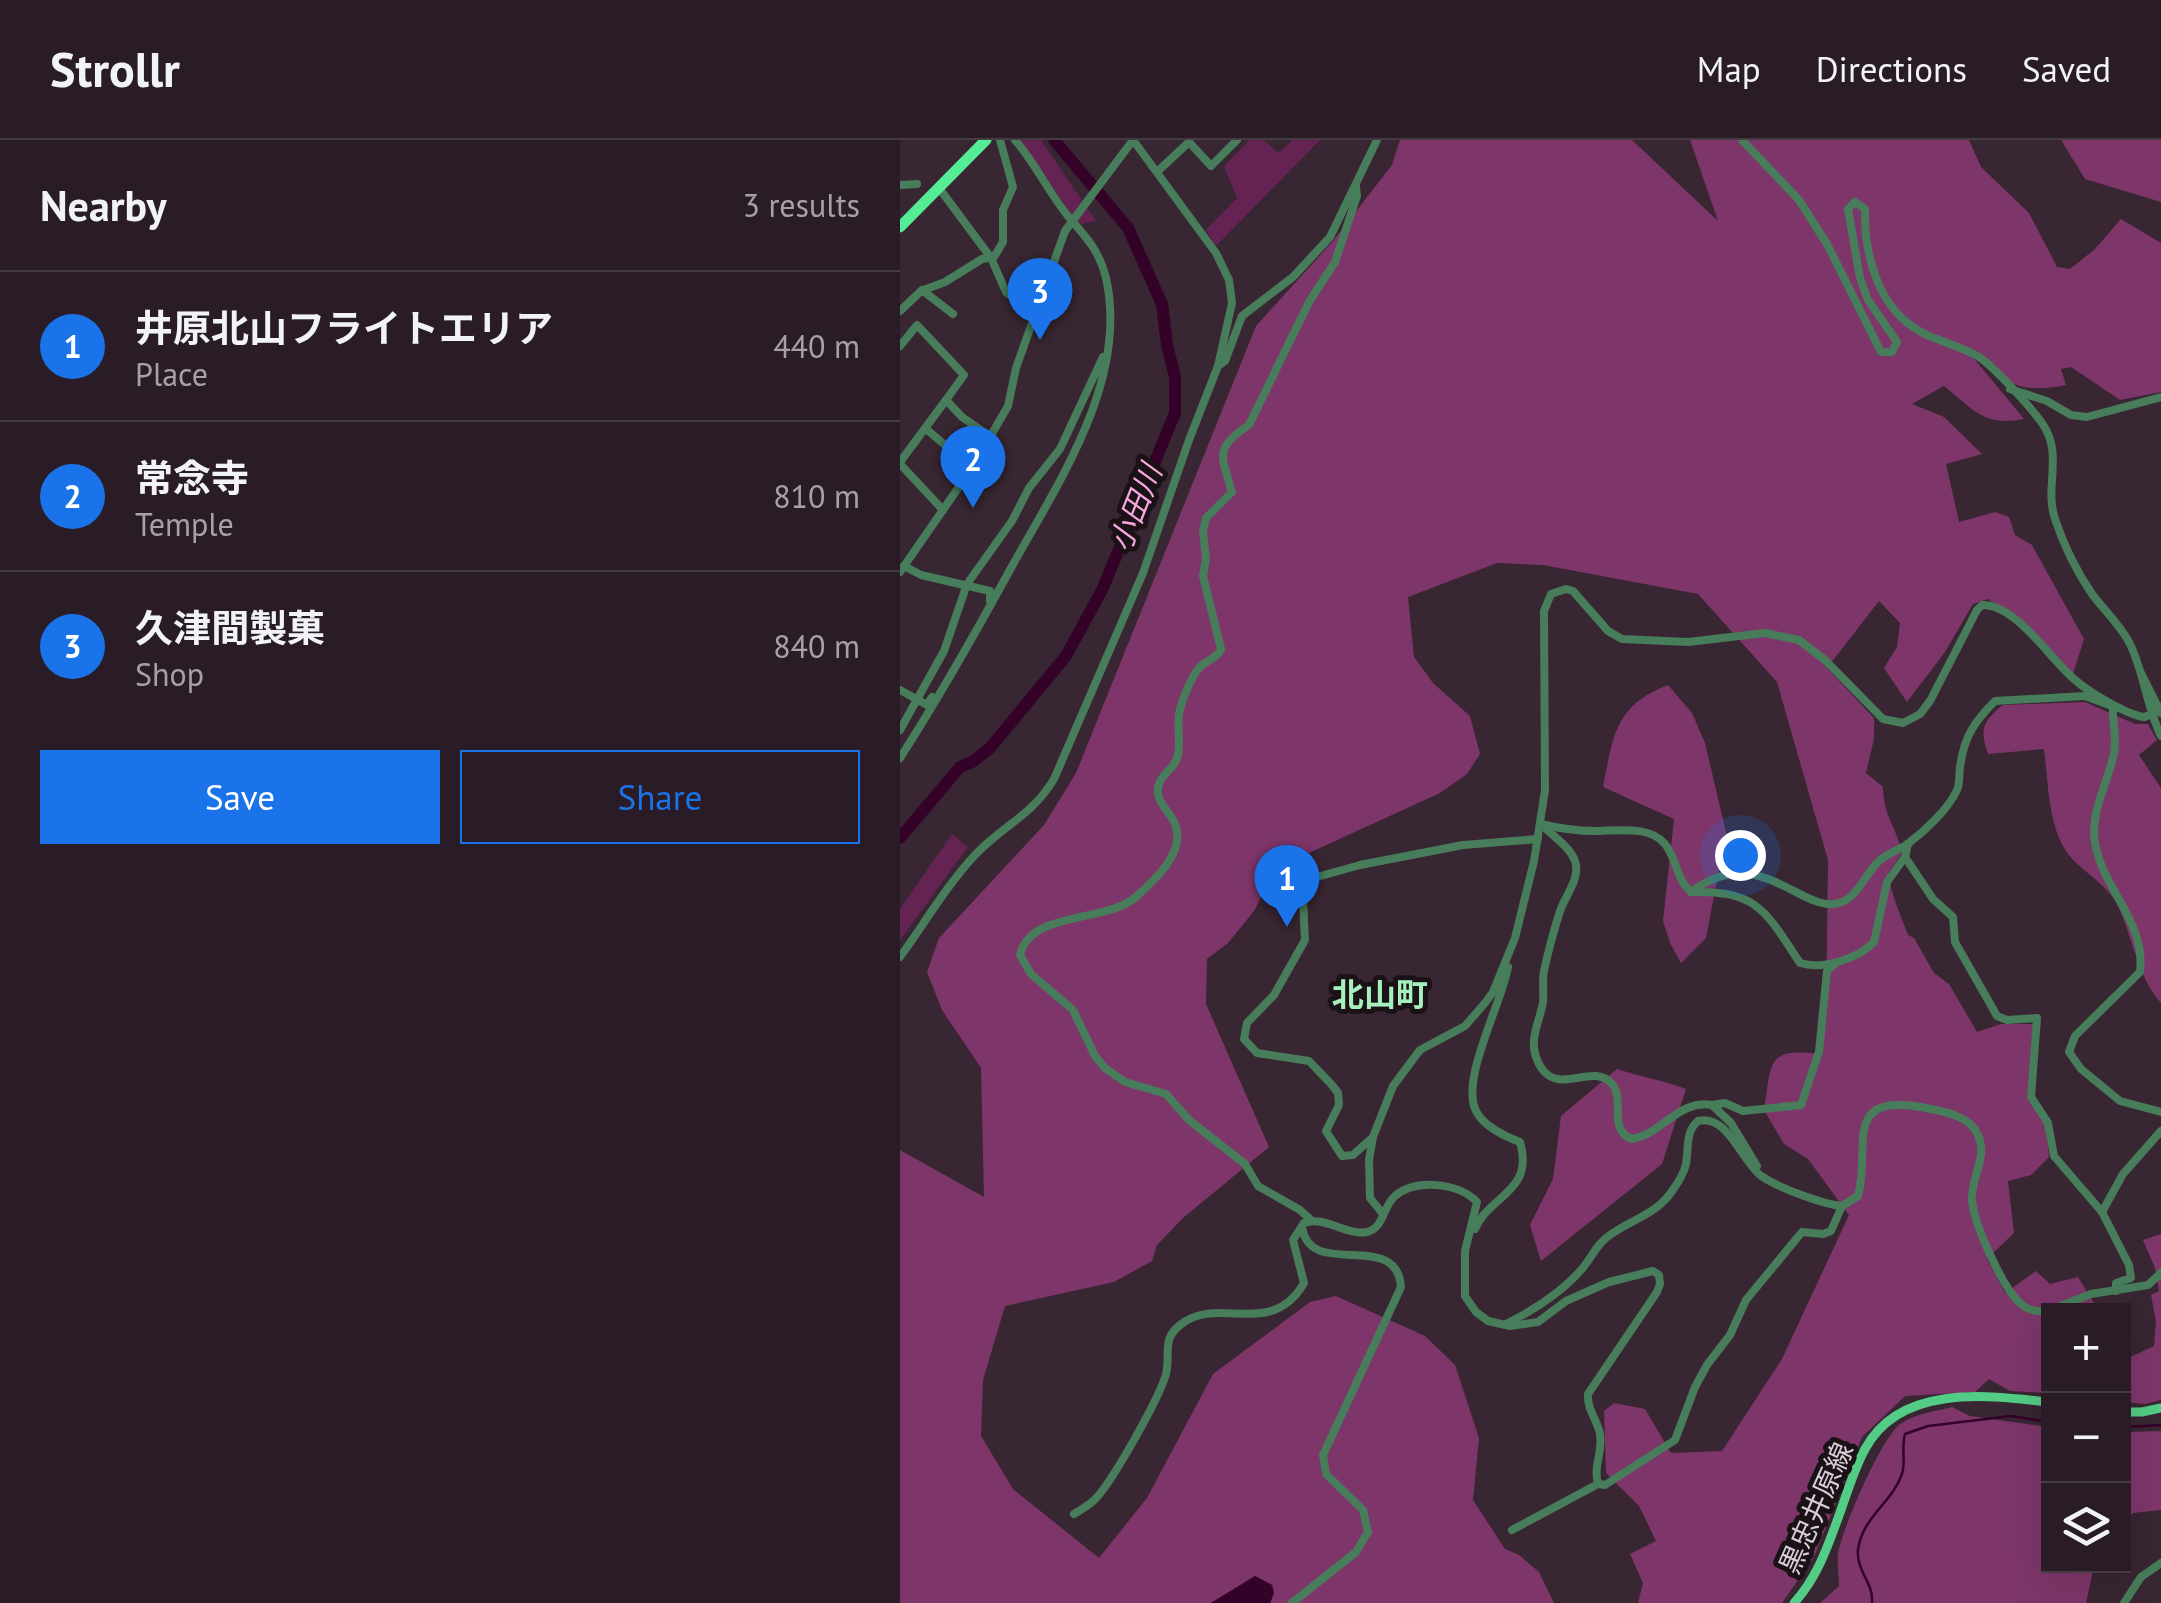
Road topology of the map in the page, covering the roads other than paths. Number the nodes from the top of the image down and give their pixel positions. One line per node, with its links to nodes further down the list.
1 (986, 140): 12 (highway)
2 (1000, 140): 15 (street)
3 (1015, 140): 13 (street)
4 (1238, 140): 7 (street)
5 (1377, 140): 11 (street)
6 (1742, 140): 23 (street)
7 (1190, 141): 8 (street)
8 (1158, 171): 13 (street); 22 (street)
9 (917, 184): 10 (street)
10 (900, 185)
11 (1356, 187): 22 (street); 59 (street)
12 (939, 188): 14 (highway); 15 (street)
13 (1074, 220): 19 (street); 21 (street)
14 (900, 227)
15 (990, 258): 16 (street); 19 (street)
16 (922, 290): 17 (street); 18 (street)
17 (900, 312)
18 (953, 314)
19 (1036, 314): 27 (street)
20 (900, 346): 25 (street)
21 (1107, 349): 32 (street); 33 (street)
22 (1218, 366): 48 (street)
23 (2010, 388): 24 (street); 34 (street)
24 (2161, 397)
25 (946, 400): 26 (street); 27 (street)
26 (925, 428): 28 (street); 29 (street)
27 (991, 437): 29 (street)
28 (900, 463): 30 (street)
29 (972, 468): 30 (street)
30 (943, 510): 31 (street)
31 (902, 569): 32 (street)
32 (967, 584): 33 (street); 37 (street)
33 (989, 607): 35 (street)
34 (2138, 669): 39 (street); 41 (street)
35 (950, 675): 37 (street); 42 (street)
36 (900, 690): 37 (street)
37 (916, 700): 40 (street)
38 (2114, 705): 39 (street, bridge); 43 (street); 45 (street); 52 (street)
39 (2159, 712)
40 (900, 730)
41 (2161, 736)
42 (900, 758)
43 (1540, 824): 44 (street); 47 (street); 51 (street)
44 (1538, 839): 49 (street); 54 (street)
45 (1908, 844): 46 (street); 47 (street)
46 (1905, 857): 50 (street); 57 (street)
47 (1691, 892): 50 (street)
48 (900, 957)
49 (1506, 962): 54 (street); 61 (street)
50 (1836, 962): 51 (street)
51 (1712, 1105): 55 (street)
52 (2161, 1112)
53 (2161, 1131): 57 (street)
54 (1373, 1137): 58 (street)
55 (1757, 1171): 56 (street); 66 (street)
56 (1842, 1206): 65 (street); 70 (street)
57 (2102, 1212): 63 (street)
58 (1383, 1214): 59 (street); 61 (street)
59 (1312, 1220): 60 (street)
60 (1302, 1227): 71 (street); 74 (street)
61 (1467, 1240): 66 (street)
62 (2161, 1273): 63 (street)
63 (2116, 1291): 64 (street)
64 (2069, 1303)
65 (2041, 1310)
66 (1506, 1324): 70 (street)
67 (2041, 1401): 75 (main road, 黒忠井原線)
68 (2161, 1408): 69 (main road)
69 (2131, 1412)
70 (1598, 1484): 72 (street)
71 (1074, 1514)
72 (1512, 1530)
73 (2161, 1563): 76 (street)
74 (1292, 1603)
75 (1794, 1603)
76 (2124, 1603)

